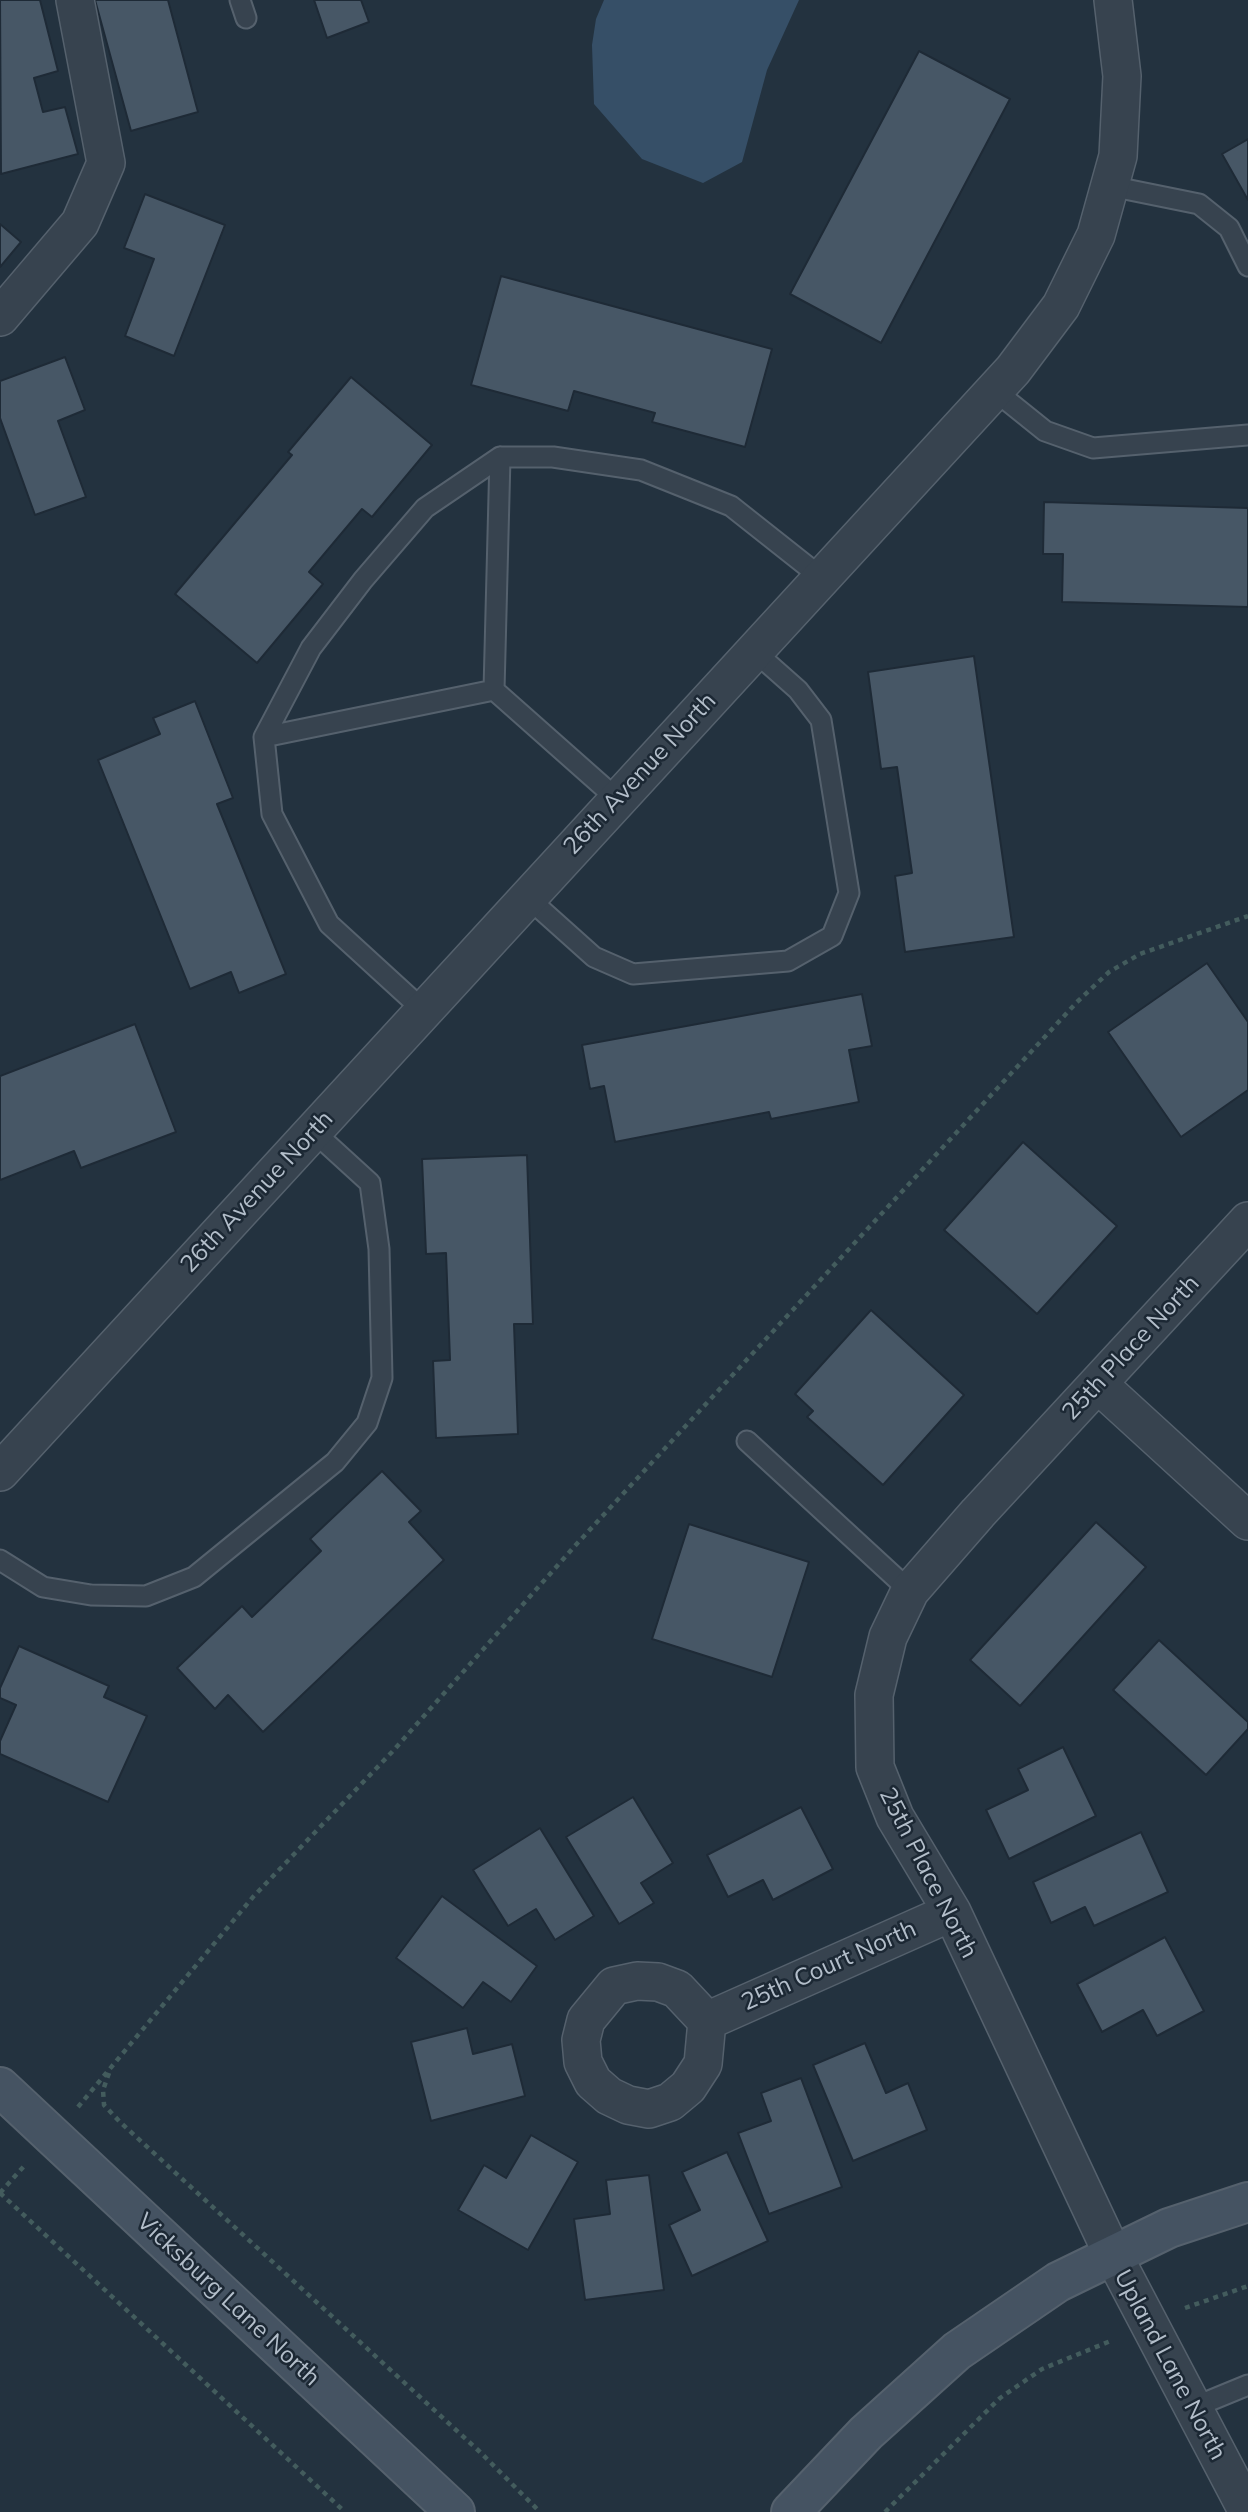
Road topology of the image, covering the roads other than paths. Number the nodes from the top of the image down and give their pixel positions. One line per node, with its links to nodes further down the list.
1 (75, 0): 5 (street)
2 (1113, 0): 3 (street, 26th Avenue North)
3 (1110, 186): 4 (lane); 6 (street, 26th Avenue North)
4 (1248, 266)
5 (0, 317)
6 (994, 390): 7 (lane); 9 (street, 26th Avenue North)
7 (1248, 435)
8 (500, 457): 9 (lane); 11 (lane); 12 (lane)
9 (822, 578): 10 (street, 26th Avenue North)
10 (754, 651): 13 (street, 26th Avenue North); 14 (lane)
11 (494, 690): 12 (lane); 13 (lane)
12 (264, 737): 15 (lane)
13 (617, 799): 14 (street, 26th Avenue North)
14 (527, 897): 15 (street, 26th Avenue North)
15 (423, 1010): 16 (street, 26th Avenue North)
16 (313, 1131): 20 (street, 26th Avenue North); 22 (lane)
17 (1248, 1221): 18 (street, 25th Place North)
18 (1098, 1384): 21 (street); 23 (street, 25th Place North)
19 (747, 1441): 23 (lane)
20 (0, 1472)
21 (1248, 1521)
22 (0, 1560)
23 (911, 1591): 24 (street, 25th Place North)
24 (952, 1912): 25 (street, 25th Court North); 28 (street, 25th Place North)
25 (707, 2021)
26 (0, 2087): 31 (main road, Vicksburg Lane North)
27 (1248, 2202): 28 (main road)
28 (1113, 2255): 30 (street, Upland Lane North); 32 (main road)
29 (1248, 2385): 30 (lane)
30 (1192, 2408): 33 (street, Upland Lane North)
31 (455, 2512)
32 (791, 2512)
33 (1248, 2512)

